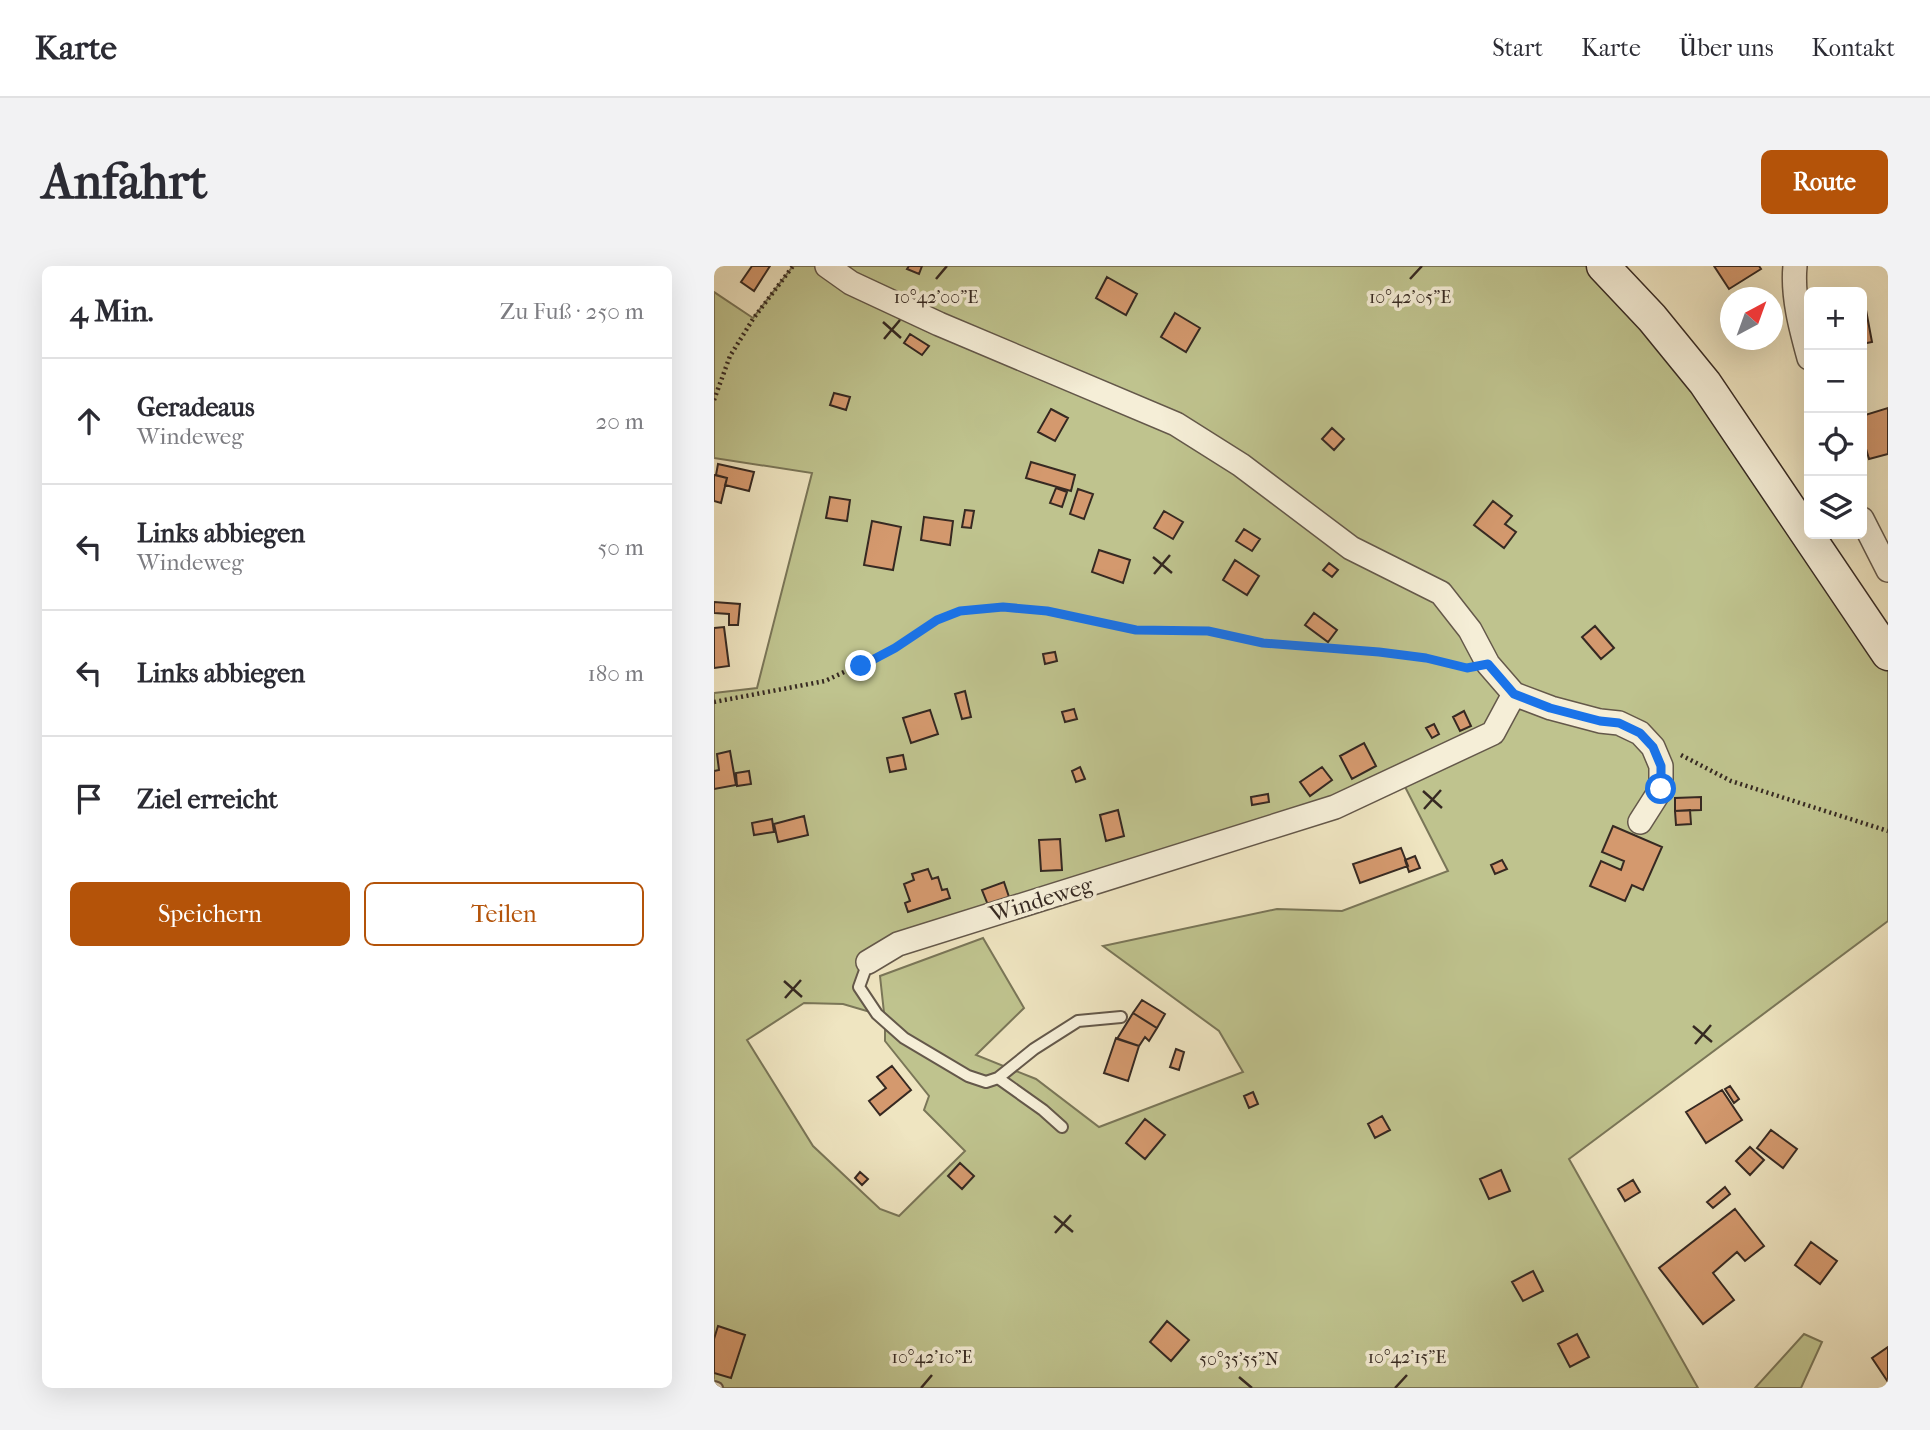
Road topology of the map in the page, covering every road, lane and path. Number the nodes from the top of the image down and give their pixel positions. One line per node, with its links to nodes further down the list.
1 (793, 266): 6 (path)
2 (827, 266): 10 (street)
3 (1602, 266): 9 (main road)
4 (1795, 266): 5 (street)
5 (1807, 350)
6 (714, 400)
7 (1867, 530): 8 (street)
8 (1888, 570)
9 (1888, 654)
10 (1488, 664): 11 (street); 12 (path)
11 (1514, 694): 13 (street); 16 (street, Windeweg)
12 (714, 702)
13 (1640, 733): 14 (street); 15 (path)
14 (1640, 822)
15 (1888, 831)
16 (868, 962): 18 (lane, Windeweg)
17 (1121, 1017): 18 (lane)
18 (998, 1078): 19 (lane)
19 (1062, 1127)

